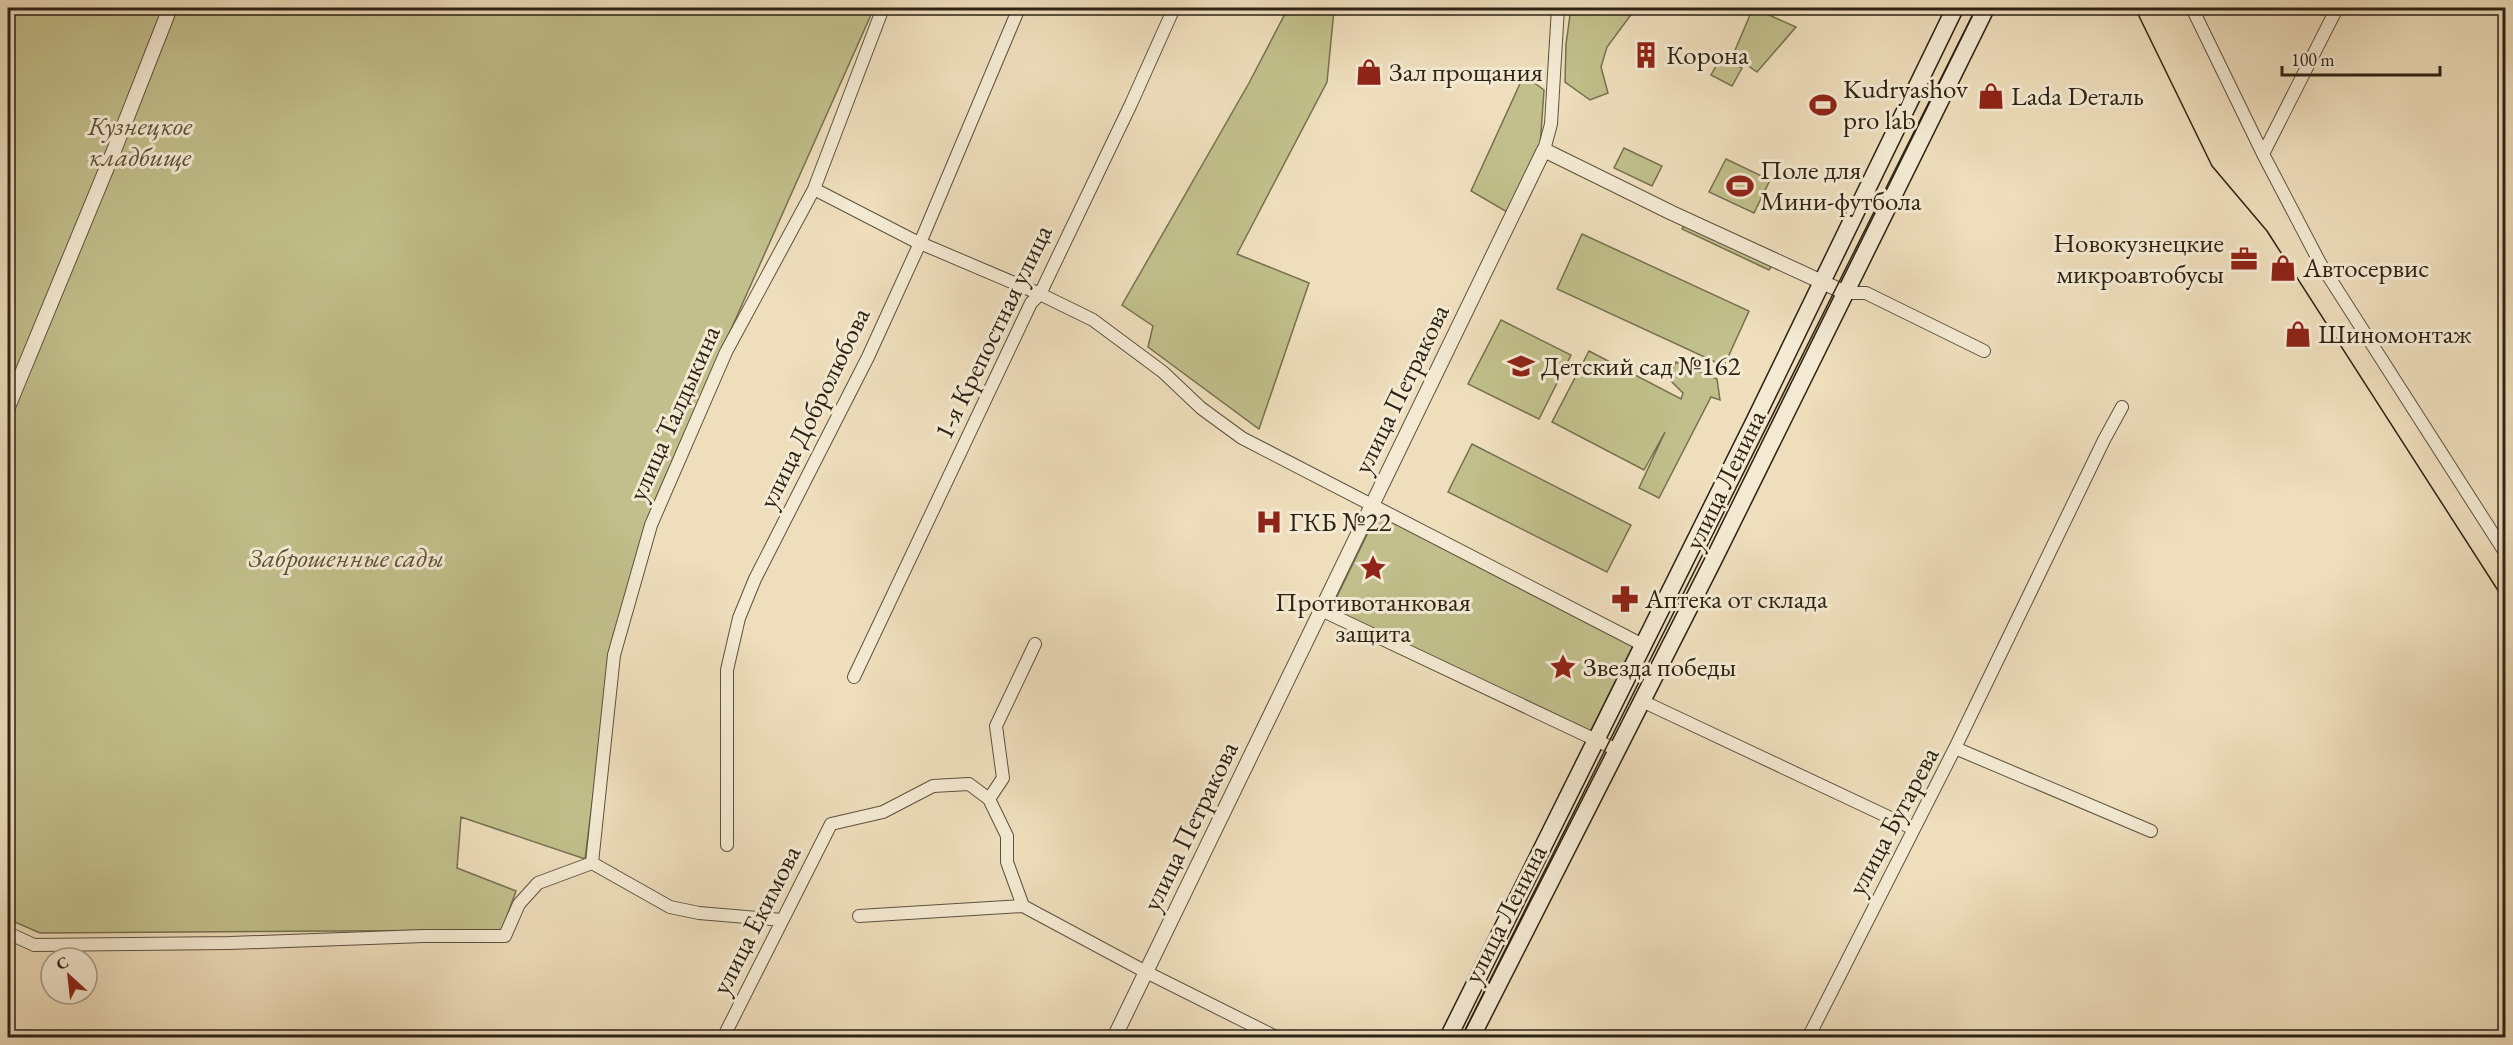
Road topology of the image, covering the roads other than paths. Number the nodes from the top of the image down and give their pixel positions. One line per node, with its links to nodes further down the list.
1 (170, 8): 18 (street)
2 (883, 8): 12 (street, улица Талдыкина)
3 (1019, 8): 13 (street, улица Добролюбова)
4 (1174, 8): 16 (street, 1-я Крепостная улица)
5 (1558, 8): 10 (street, улица Петракова)
6 (1955, 8): 14 (main road, улица Ленина)
7 (1986, 8): 15 (main road, улица Ленина)
8 (2192, 8): 11 (street)
9 (2337, 8): 11 (street)
10 (1544, 150): 14 (street); 20 (street, улица Петракова)
11 (2263, 154): 21 (street)
12 (814, 189): 13 (street); 34 (street, улица Талдыкина)
13 (920, 243): 16 (street); 33 (street, улица Добролюбова)
14 (1821, 283): 15 (street); 24 (main road, улица Ленина)
15 (1846, 293): 17 (street); 26 (main road, улица Ленина)
16 (1040, 294): 20 (street); 25 (street, 1-я Крепостная улица)
17 (1984, 351)
18 (8, 407)
19 (2122, 407): 28 (street)
20 (1372, 506): 22 (street, улица Петракова); 24 (street)
21 (2505, 554)
22 (1321, 610): 27 (street); 39 (street, улица Петракова)
23 (1035, 644): 30 (street)
24 (1643, 645): 27 (main road, улица Ленина)
25 (854, 677)
26 (1642, 701): 29 (main road, улица Ленина); 31 (street)
27 (1595, 739): 29 (street); 43 (main road, улица Ленина)
28 (1955, 748): 31 (street, улица Бугарева); 32 (street, улица Бугарева)
29 (1617, 750): 44 (main road, улица Ленина)
30 (989, 799): 35 (street); 37 (street, улица Екимова)
31 (1914, 829): 45 (street, улица Бугарева)
32 (2151, 831)
33 (728, 845)
34 (591, 864): 37 (street); 38 (street)
35 (1023, 906): 36 (street); 39 (street)
36 (859, 916)
37 (782, 920): 40 (street, улица Екимова)
38 (8, 933)
39 (1146, 972): 41 (street, улица Петракова); 42 (street)
40 (723, 1038)
41 (1114, 1038)
42 (1278, 1038)
43 (1448, 1038)
44 (1471, 1038)
45 (1809, 1038)

